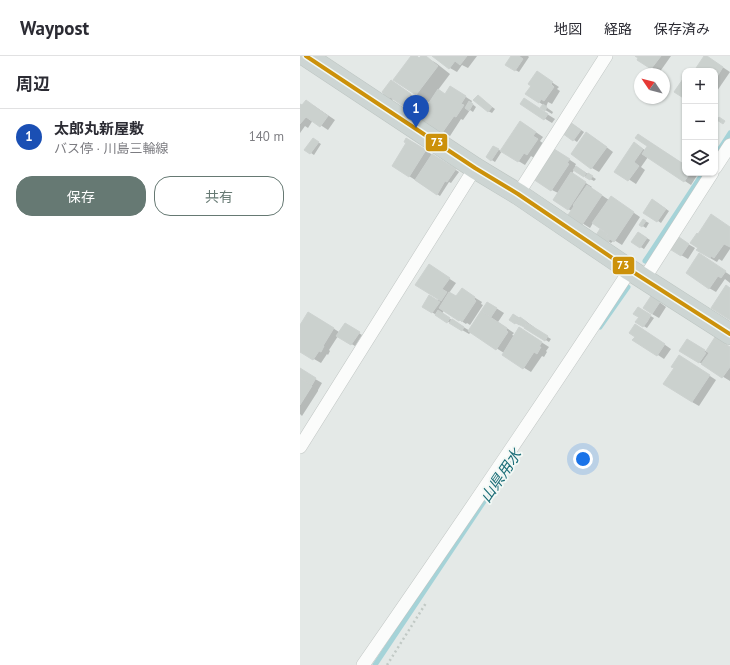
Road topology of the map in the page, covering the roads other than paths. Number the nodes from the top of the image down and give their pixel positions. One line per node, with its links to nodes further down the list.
1 (306, 56): 5 (main road)
2 (606, 56): 7 (street)
3 (730, 145): 4 (street)
4 (718, 163)
5 (475, 168): 7 (main road); 10 (street)
6 (710, 176): 8 (street)
7 (518, 194): 8 (main road)
8 (637, 274): 9 (main road); 11 (street)
9 (730, 334)
10 (300, 448)
11 (363, 665)

